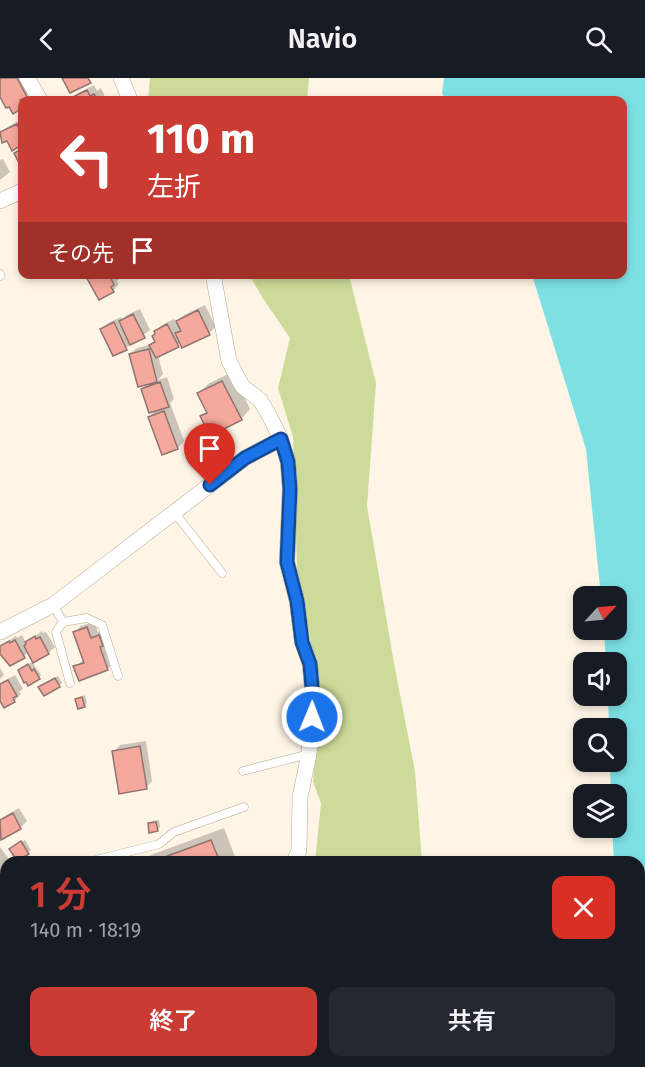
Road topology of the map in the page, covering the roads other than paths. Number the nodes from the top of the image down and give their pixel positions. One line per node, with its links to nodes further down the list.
1 (27, 78): 3 (street)
2 (121, 78): 4 (street)
3 (38, 96)
4 (128, 96)
5 (18, 192): 6 (street)
6 (0, 201)
7 (214, 279): 8 (street)
8 (281, 439): 9 (street); 16 (street)
9 (174, 512): 10 (lane); 11 (street)
10 (222, 573)
11 (53, 605): 12 (lane); 13 (street)
12 (63, 622): 14 (lane); 15 (lane)
13 (0, 632)
14 (118, 676)
15 (70, 683)
16 (309, 754): 17 (lane); 20 (street)
17 (243, 771)
18 (244, 807): 19 (lane)
19 (112, 856)
20 (296, 856)

